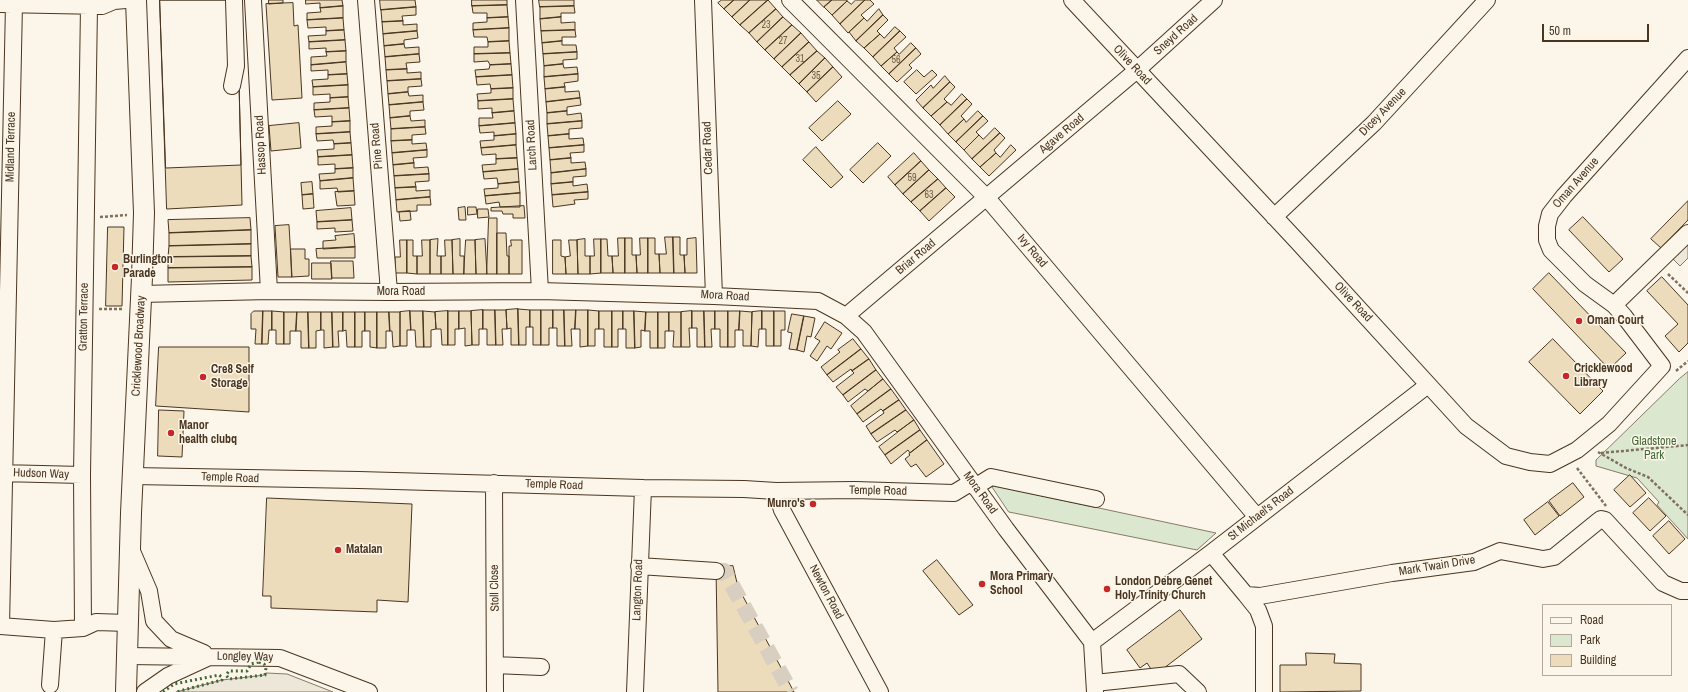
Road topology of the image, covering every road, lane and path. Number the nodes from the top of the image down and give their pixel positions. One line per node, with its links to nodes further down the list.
1 (126, 0): 14 (street)
2 (136, 0): 20 (main road, Cricklewood Broadway)
3 (234, 0): 17 (street)
4 (253, 0): 25 (street, Hassop Road)
5 (366, 0): 27 (street, Pine Road)
6 (524, 0): 26 (street, Larch Road)
7 (703, 0): 29 (street, Cedar Road)
8 (790, 0): 19 (street, Ivy Road)
9 (1072, 0): 16 (street, Olive Road)
10 (1214, 0): 16 (street, Sneyd Road)
11 (1487, 0): 22 (street, Dicey Avenue)
12 (47, 3): 13 (street); 14 (street)
13 (7, 4): 18 (street, Midland Terrace)
14 (89, 6): 21 (street, Gratton Terrace)
15 (1688, 58): 31 (street, Oman Avenue)
16 (1137, 70): 19 (street, Agave Road); 22 (street, Olive Road)
17 (232, 86)
18 (6, 160): 33 (street, Midland Terrace)
19 (987, 198): 34 (street, Briar Road); 48 (street, Ivy Road)
20 (144, 213): 21 (path); 30 (main road, Cricklewood Broadway)
21 (86, 218): 32 (street, Gratton Terrace)
22 (1274, 218): 36 (street, Olive Road)
23 (1688, 233): 24 (street)
24 (1657, 264): 28 (path); 31 (street)
25 (269, 290): 27 (street, Mora Road); 30 (street, Mora Road)
26 (540, 291): 27 (street, Mora Road); 29 (street, Mora Road)
27 (389, 292)
28 (1688, 293)
29 (714, 296): 34 (street, Mora Road)
30 (140, 303): 32 (path); 41 (main road, Cricklewood Broadway)
31 (1614, 305): 35 (street, Oman Avenue)
32 (84, 308): 40 (street, Gratton Terrace)
33 (4, 316): 39 (street, Midland Terrace)
34 (846, 316): 43 (street, Mora Road)
35 (1662, 366): 36 (street, Olive Road)
36 (1428, 384): 48 (street, St Michael's Road)
37 (1688, 445): 47 (path)
38 (1577, 468): 49 (path)
39 (2, 473): 40 (street, Hudson Way); 57 (street, Midland Terrace)
40 (82, 475): 58 (street, Gratton Terrace)
41 (133, 476): 42 (street, Temple Road); 50 (main road, Cricklewood Broadway)
42 (494, 483): 44 (street, Temple Road); 63 (street, Stoll Close)
43 (974, 484): 45 (street, Temple Road); 46 (street, Temple Road); 60 (street, Mora Road)
44 (642, 488): 45 (street, Temple Road); 52 (street, Langton Road)
45 (776, 491): 72 (street, Newton Road)
46 (1096, 500)
47 (1688, 515)
48 (1257, 517): 51 (street, St Michael's Road)
49 (1605, 520): 54 (street); 55 (street, Mark Twain Drive)
50 (130, 547): 56 (main road, Cricklewood Broadway); 62 (street)
51 (1211, 553): 55 (street); 60 (street, St Michael's Road)
52 (639, 566): 53 (street); 71 (street, Langton Road)
53 (716, 571)
54 (1688, 591)
55 (1246, 595): 74 (street)
56 (128, 623): 58 (street); 61 (main road, Cricklewood Broadway)
57 (1, 626): 59 (street)
58 (84, 628): 59 (street)
59 (54, 630): 65 (street)
60 (1092, 642): 66 (street)
61 (127, 656): 62 (street, Longley Way); 67 (main road, Cricklewood Broadway)
62 (211, 656): 68 (street, Longley Way); 69 (street, Longley Way)
63 (495, 665): 64 (street); 70 (street, Stoll Close)
64 (541, 667)
65 (50, 685)
66 (1095, 687): 73 (street)
67 (126, 692)
68 (145, 692)
69 (369, 692)
70 (496, 692)
71 (635, 692)
72 (880, 692)
73 (1198, 692)
74 (1264, 692)

